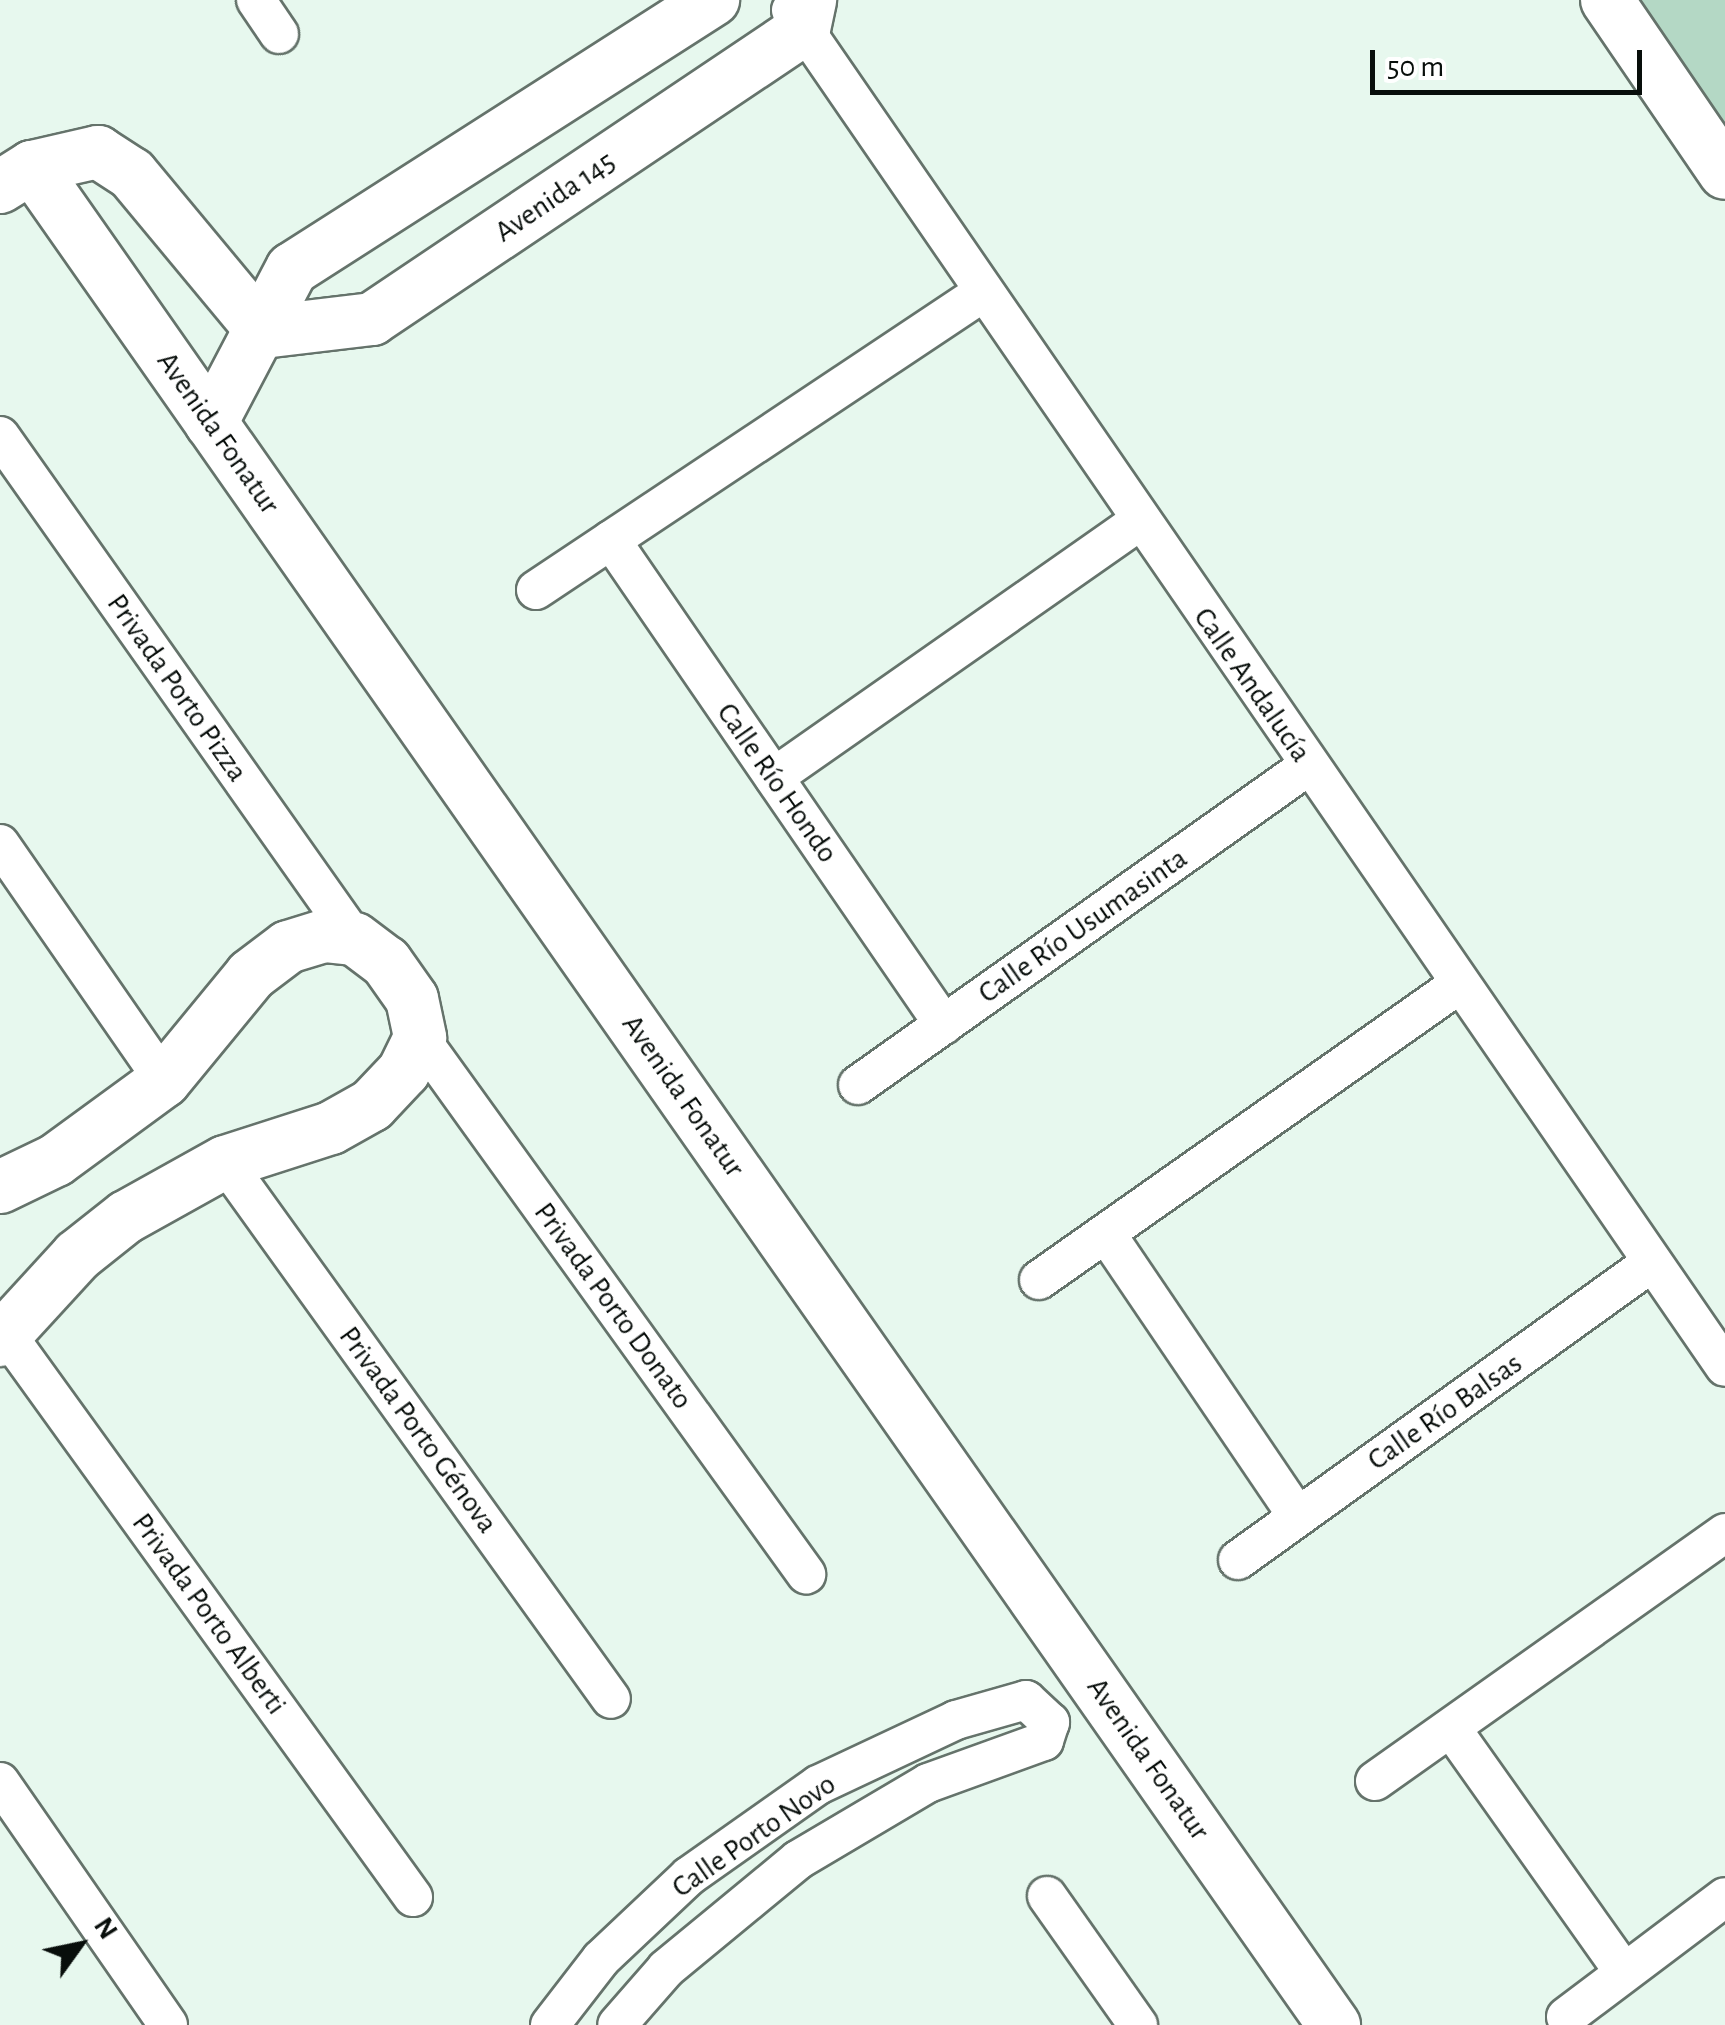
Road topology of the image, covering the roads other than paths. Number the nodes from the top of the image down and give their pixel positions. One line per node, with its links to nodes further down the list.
1 (256, 0): 5 (street)
2 (713, 0): 9 (main road)
3 (1606, 0): 6 (main road)
4 (799, 10): 8 (street, Calle Andalucía); 9 (main road, Avenida 145)
5 (279, 34)
6 (1725, 174)
7 (16, 177): 9 (main road); 10 (main road, Avenida Fonatur)
8 (982, 293): 12 (street, Calle Andalucía); 13 (street)
9 (263, 332): 10 (main road)
10 (211, 423): 48 (main road, Avenida Fonatur)
11 (0, 436): 18 (street, Privada Porto Pizza)
12 (1139, 521): 15 (street, Calle Andalucía); 16 (street)
13 (610, 540): 14 (street); 16 (street, Calle Río Hondo)
14 (536, 590)
15 (1308, 766): 19 (street, Calle Andalucía); 20 (street, Calle Río Usumasinta)
16 (774, 777): 20 (street, Calle Río Hondo)
17 (0, 844): 22 (street)
18 (354, 938): 21 (main road); 22 (main road)
19 (1458, 985): 26 (street); 27 (street, Calle Andalucía)
20 (944, 1025): 23 (street, Calle Río Usumasinta)
21 (420, 1038): 24 (main road); 34 (street, Privada Porto Donato)
22 (164, 1082): 25 (main road)
23 (858, 1085)
24 (225, 1162): 29 (main road); 35 (street, Privada Porto Génova)
25 (0, 1187)
26 (1107, 1235): 28 (street); 31 (street)
27 (1651, 1264): 30 (street, Calle Andalucía); 31 (street, Calle Río Balsas)
28 (1039, 1280)
29 (2, 1336): 39 (street, Privada Porto Alberti)
30 (1725, 1367)
31 (1297, 1516): 33 (street, Calle Río Balsas)
32 (1725, 1534): 36 (street)
33 (1238, 1560)
34 (806, 1574)
35 (610, 1699)
36 (1451, 1728): 37 (street); 42 (street)
37 (1375, 1780)
38 (0, 1782): 44 (street)
39 (413, 1896)
40 (1047, 1896): 47 (street)
41 (1725, 1897): 42 (street)
42 (1624, 1972): 43 (street)
43 (1566, 2017)
44 (168, 2025)
45 (550, 2025): 46 (street, Calle Porto Novo)
46 (617, 2025)
47 (1138, 2025)
48 (1334, 2025)

